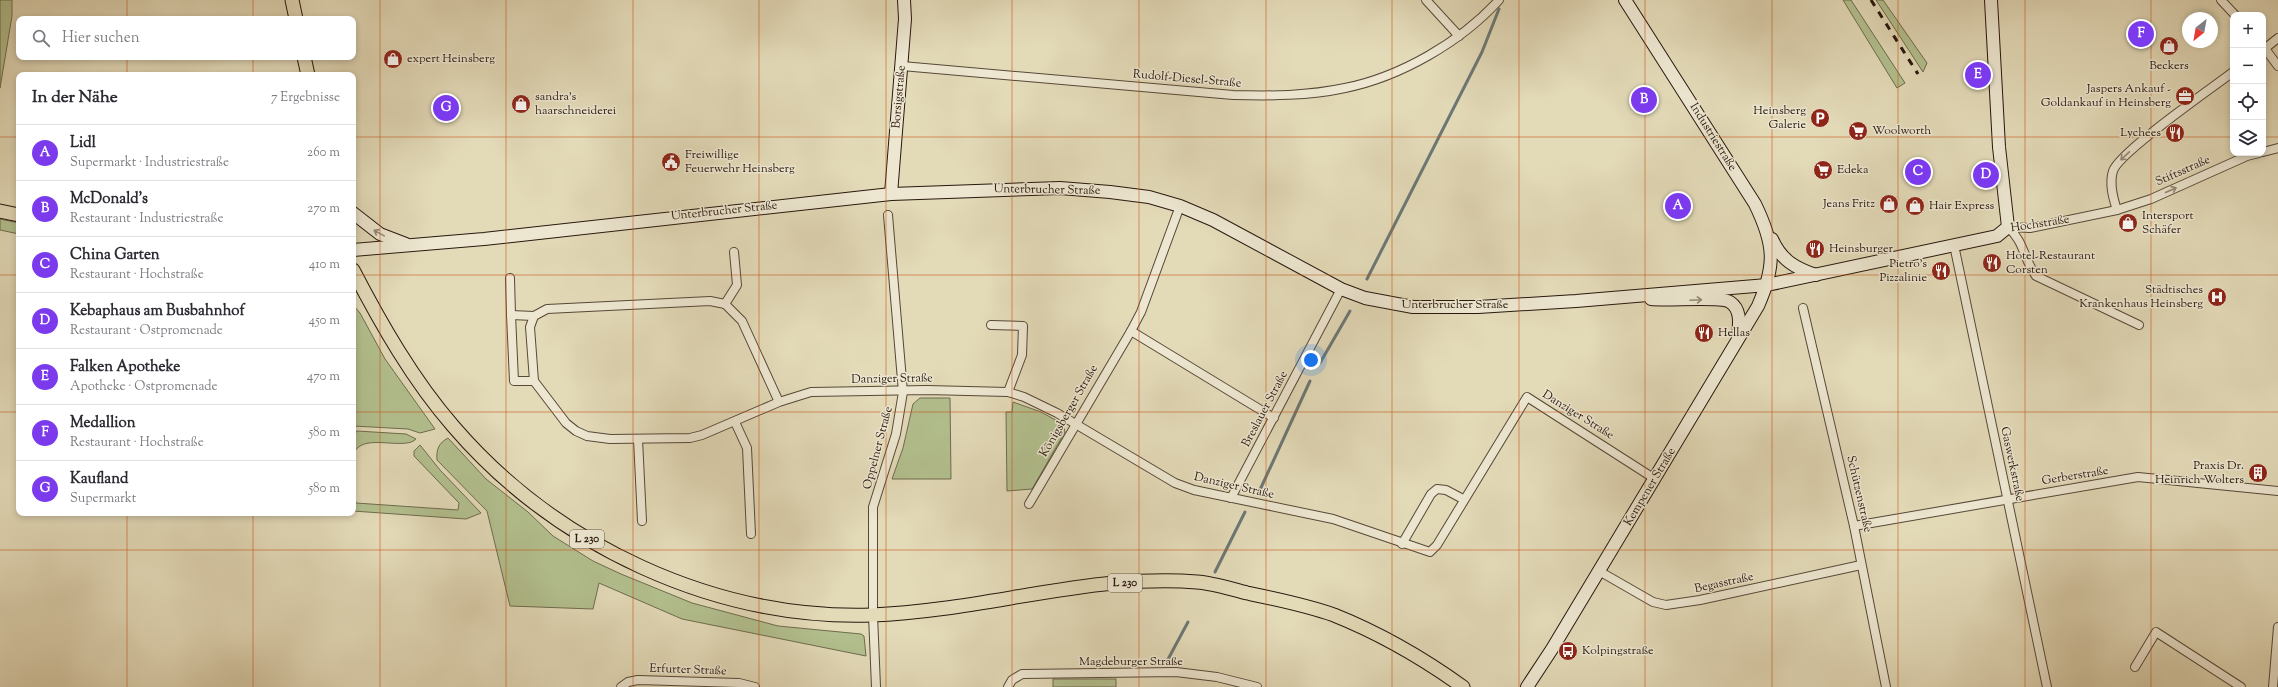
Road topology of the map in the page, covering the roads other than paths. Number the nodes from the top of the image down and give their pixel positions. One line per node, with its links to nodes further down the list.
1 (292, 0): 9 (main road)
2 (904, 0): 15 (street, Borsigstraße)
3 (1426, 0): 10 (street)
4 (1498, 0): 10 (street, Rudolf-Diesel-Straße)
5 (1625, 0): 30 (street, Industriestraße)
6 (1991, 0): 29 (street)
7 (2221, 0): 8 (street)
8 (2232, 12)
9 (295, 16)
10 (1459, 36): 15 (street, Rudolf-Diesel-Straße)
11 (2278, 38): 12 (street)
12 (2266, 47)
13 (2266, 51): 16 (street)
14 (305, 60): 17 (main road)
15 (902, 66): 22 (street, Borsigstraße)
16 (2278, 66)
17 (307, 72)
18 (2230, 73): 24 (street, one-way to 24)
19 (2278, 148): 20 (street)
20 (2266, 151)
21 (2247, 156): 24 (street, Stiftsstraße, one-way to 21)
22 (892, 194): 23 (street, Unterbrucher Straße); 31 (street, Unterbrucher Straße)
23 (1180, 206): 40 (street, Unterbrucher Straße); 49 (street, Königsberger Straße)
24 (2116, 210): 29 (street, Hochstraße)
25 (0, 211): 26 (main road)
26 (16, 214)
27 (888, 215): 52 (street, Oppelner Straße)
28 (356, 216): 31 (street, one-way to 28)
29 (2008, 227): 33 (street, Hochstraße); 48 (street)
30 (1767, 229): 36 (street); 38 (street, Industriestraße)
31 (409, 246): 32 (street, Unterbrucher Straße)
32 (356, 250)
33 (1955, 251): 36 (street, Hochstraße); 63 (street, Gaswerkstraße)
34 (734, 252): 43 (street)
35 (356, 276): 42 (main road, L 230)
36 (1816, 276): 38 (street, Hochstraße)
37 (510, 278): 45 (street)
38 (1767, 285): 41 (street, Unterbrucher Straße); 50 (street, Kempener Straße)
39 (356, 289): 42 (main road)
40 (1341, 289): 41 (street, Unterbrucher Straße); 55 (street, Breslauer Straße)
41 (1630, 297): 50 (street, one-way to 50)
42 (371, 304): 71 (main road, L 230)
43 (725, 304): 46 (street); 54 (street)
44 (1803, 308): 66 (street, Schützenstraße)
45 (511, 315): 46 (street); 51 (street)
46 (534, 316): 51 (street)
47 (992, 325): 53 (street)
48 (2139, 325)
49 (1131, 331): 55 (street); 57 (street, Königsberger Straße)
50 (1738, 340): 59 (street, Kempener Straße)
51 (534, 381): 58 (street, Danziger Straße)
52 (903, 392): 53 (street, Danziger Straße); 54 (street, Danziger Straße); 71 (street, Oppelner Straße)
53 (1008, 392): 57 (street, Danziger Straße)
54 (779, 402): 56 (street, Danziger Straße)
55 (1274, 418): 61 (street, Breslauer Straße)
56 (735, 422): 58 (street, Danziger Straße); 67 (street)
57 (1076, 424): 61 (street, Danziger Straße); 64 (street, Königsberger Straße)
58 (638, 439): 65 (street)
59 (1655, 478): 62 (street, Danziger Straße); 70 (street, Kempener Straße)
60 (2278, 491): 63 (street, Gerberstraße)
61 (1231, 498): 68 (street, Danziger Straße)
62 (1464, 499): 68 (street, Danziger Straße); 68 (street)
63 (2007, 499): 66 (street, Gerberstraße); 82 (street, Gaswerkstraße)
64 (1029, 504)
65 (642, 521)
66 (1854, 526): 69 (street, Schützenstraße)
67 (751, 534)
68 (1402, 544)
69 (1861, 566): 70 (street, Begasstraße); 81 (street, Schützenstraße)
70 (1599, 571): 80 (street, Kempener Straße)
71 (873, 615): 76 (street, Oppelner Straße); 79 (main road, L 230)
72 (2278, 627): 84 (street)
73 (2135, 667): 83 (street)
74 (621, 687): 75 (street, Erfurter Straße)
75 (755, 687)
76 (876, 687)
77 (1008, 687): 78 (street, Magdeburger Straße)
78 (1258, 687)
79 (1463, 687)
80 (1527, 687)
81 (1886, 687)
82 (2047, 687)
83 (2240, 687)
84 (2273, 687)

